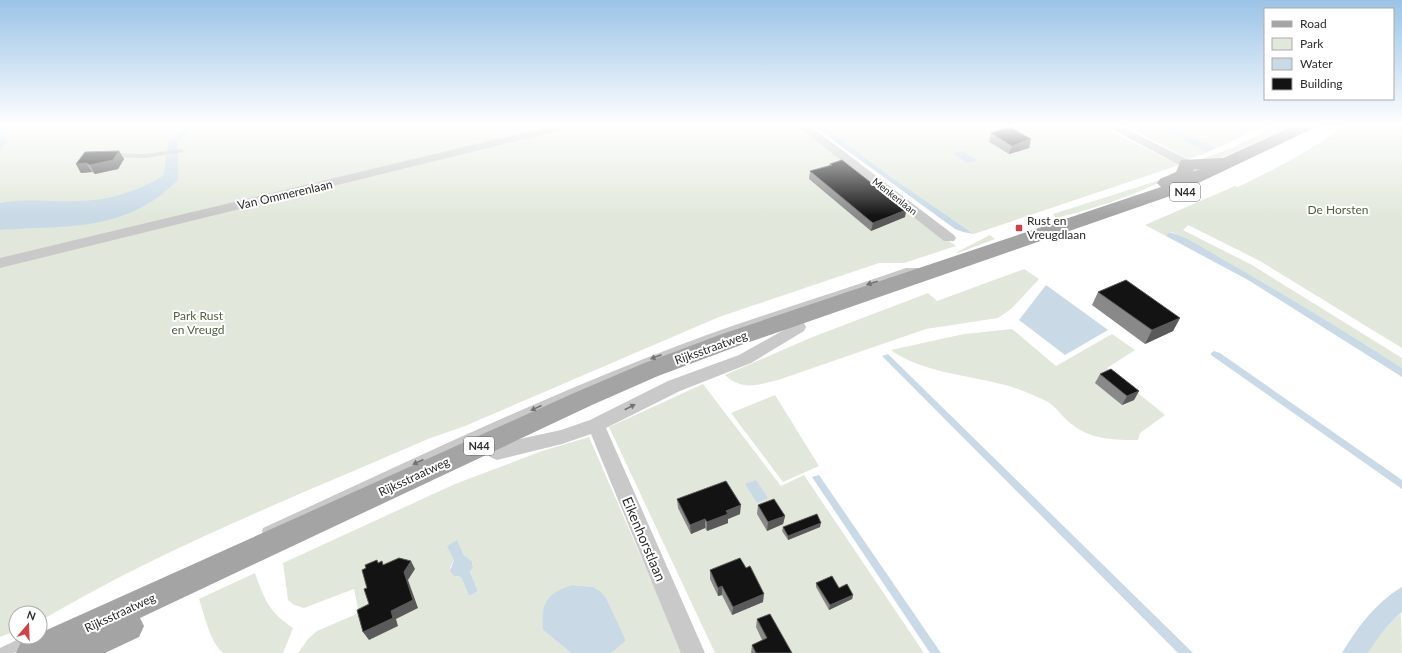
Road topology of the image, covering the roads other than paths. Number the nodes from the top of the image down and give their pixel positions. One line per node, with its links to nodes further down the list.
1 (122, 155): 2 (lane)
2 (151, 155)
3 (447, 155): 12 (street, Van Ommerenlaan)
4 (842, 155): 11 (street, Menkenlaan)
5 (1163, 155): 9 (street)
6 (1245, 155): 8 (main road, Rijksstraatweg / N44)
7 (1262, 155): 14 (main road, Rijksstraatweg / N44)
8 (1232, 162): 9 (main road, N44); 10 (main road, Rijksstraatweg / N44)
9 (1186, 169): 10 (main road, N44)
10 (1128, 204): 13 (main road, Rijksstraatweg / N44)
11 (950, 238)
12 (0, 263)
13 (938, 269): 17 (lane, Rijksstraatweg / N44, one-way to 17); 20 (main road, Rijksstraatweg / N44)
14 (798, 327): 15 (street, Rijksstraatweg / N44, one-way to 14); 16 (main road, Rijksstraatweg / N44)
15 (596, 425): 16 (street, Rijksstraatweg / N44); 22 (street, Eikenhorstlaan)
16 (497, 452): 21 (main road, Rijksstraatweg / N44)
17 (258, 535)
18 (18, 645): 19 (lane)
19 (1, 653)
20 (32, 653)
21 (70, 653)
22 (693, 653)

